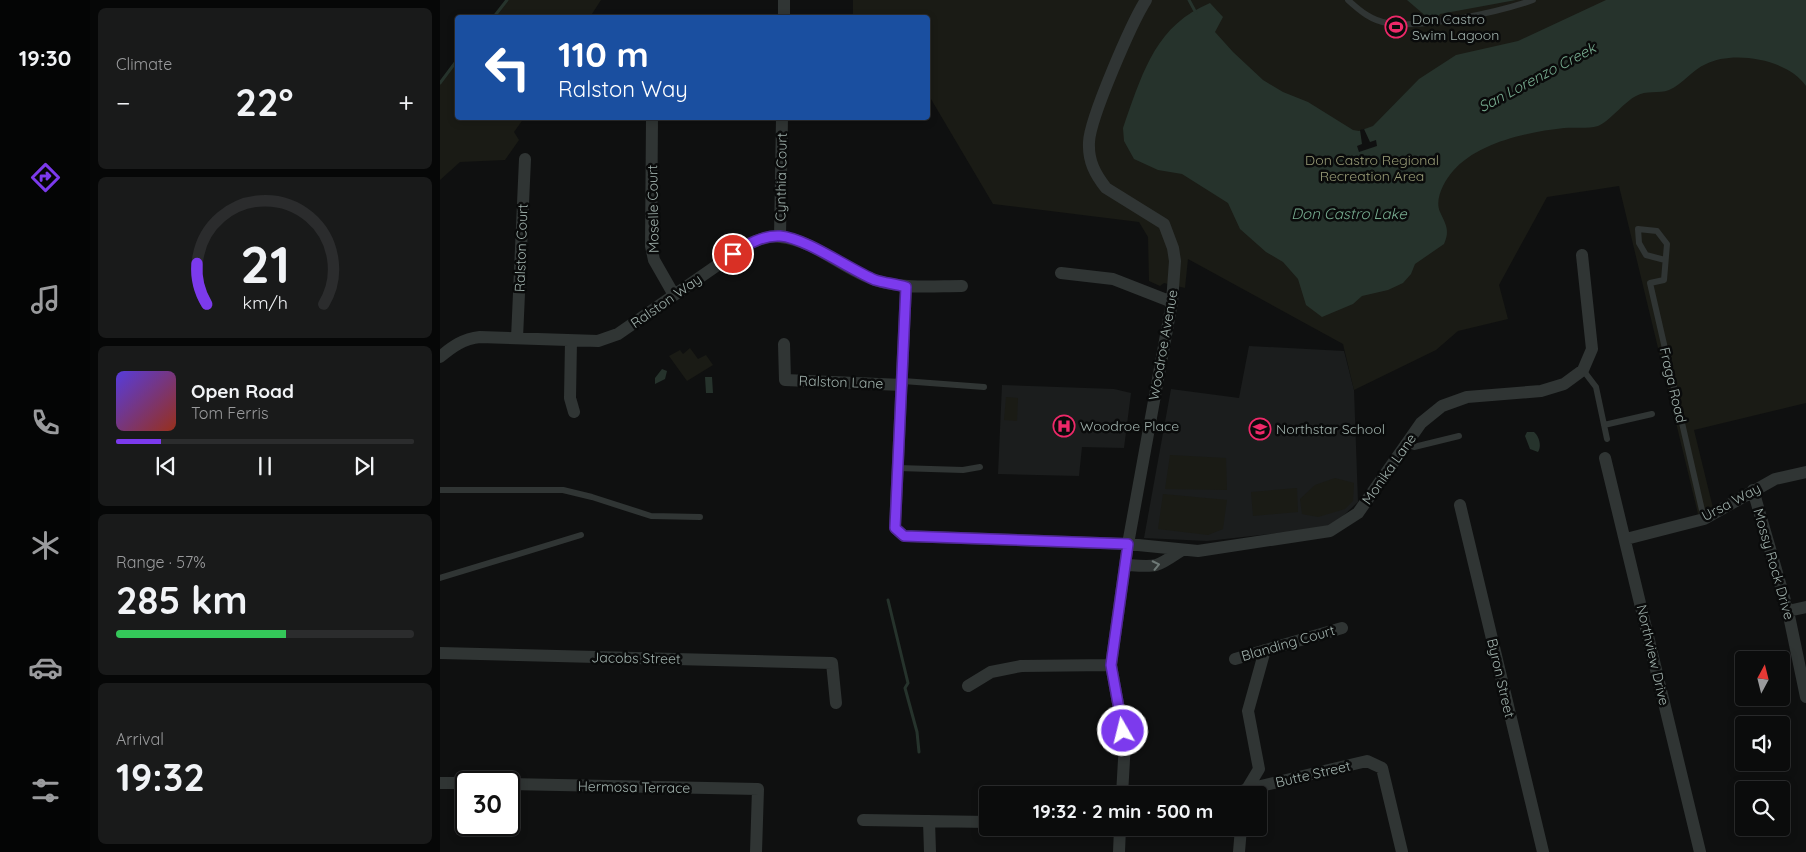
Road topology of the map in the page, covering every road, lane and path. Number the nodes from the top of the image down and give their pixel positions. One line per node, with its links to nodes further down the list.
1 (784, 0): 5 (street)
2 (1146, 0): 16 (street, Woodroe Avenue)
3 (1348, 0): 4 (lane)
4 (1533, 0)
5 (784, 15)
6 (652, 120): 15 (street, Moselle Court)
7 (782, 120): 9 (street, Cynthia Court)
8 (525, 159): 17 (street, Ralston Court)
9 (780, 236): 14 (street); 15 (street, Ralston Way)
10 (1582, 255): 21 (street)
11 (1665, 260): 11 (lane, Fraga Road); 38 (lane, Fraga Road)
12 (1061, 273): 16 (street)
13 (962, 286): 14 (street)
14 (906, 287): 22 (street)
15 (674, 295): 18 (street, Ralston Way)
16 (1172, 302): 41 (street, Woodroe Avenue)
17 (517, 338): 18 (street, Ralston Way); 20 (street, Ralston Way)
18 (571, 341): 24 (street)
19 (784, 344): 22 (street, Ralston Lane)
20 (443, 355)
21 (1583, 370): 26 (lane); 29 (street, Monika Lane)
22 (902, 383): 23 (lane); 32 (street)
23 (984, 387)
24 (574, 412)
25 (1652, 414): 26 (lane)
26 (1604, 425): 28 (lane)
27 (1459, 436): 29 (lane)
28 (1607, 439)
29 (1405, 444): 42 (street, Monika Lane)
30 (1606, 458): 40 (street, Northview Drive)
31 (980, 467): 32 (lane)
32 (898, 468): 41 (street)
33 (1806, 472): 35 (street, Ursa Way)
34 (440, 490): 37 (lane)
35 (1753, 490): 38 (street, Ursa Way); 46 (street, Mossy Rock Drive)
36 (1460, 505): 71 (street, Byron Street)
37 (700, 517)
38 (1704, 519): 40 (street, Ursa Way)
39 (581, 535): 44 (lane)
40 (1626, 539): 72 (street, Northview Drive)
41 (1128, 544): 42 (street, Monika Lane); 43 (street, Woodroe Avenue)
42 (1182, 550): 43 (street, one-way to 42)
43 (1126, 565): 51 (street, Woodroe Avenue)
44 (440, 578)
45 (1806, 607): 46 (street)
46 (1788, 611): 53 (street, Mossy Rock Drive)
47 (1342, 628): 48 (street, Blanding Court)
48 (1265, 650): 50 (street, Blanding Court); 59 (street)
49 (440, 654): 54 (street, Jacobs Street)
50 (1235, 659)
51 (1111, 665): 52 (street); 58 (street, Woodroe Avenue)
52 (968, 686)
53 (1806, 697)
54 (836, 704)
55 (440, 783): 56 (street)
56 (455, 783)
57 (520, 784): 66 (street, Hermosa Terrace)
58 (1123, 786)
59 (1249, 786)
60 (1267, 787): 70 (street, Butte Street)
61 (863, 820): 62 (street)
62 (929, 821): 63 (street); 67 (street)
63 (979, 822)
64 (1120, 836): 68 (street)
65 (1240, 836): 69 (street)
66 (756, 852)
67 (930, 852)
68 (1119, 852)
69 (1239, 852)
70 (1402, 852)
71 (1543, 852)
72 (1700, 852)

